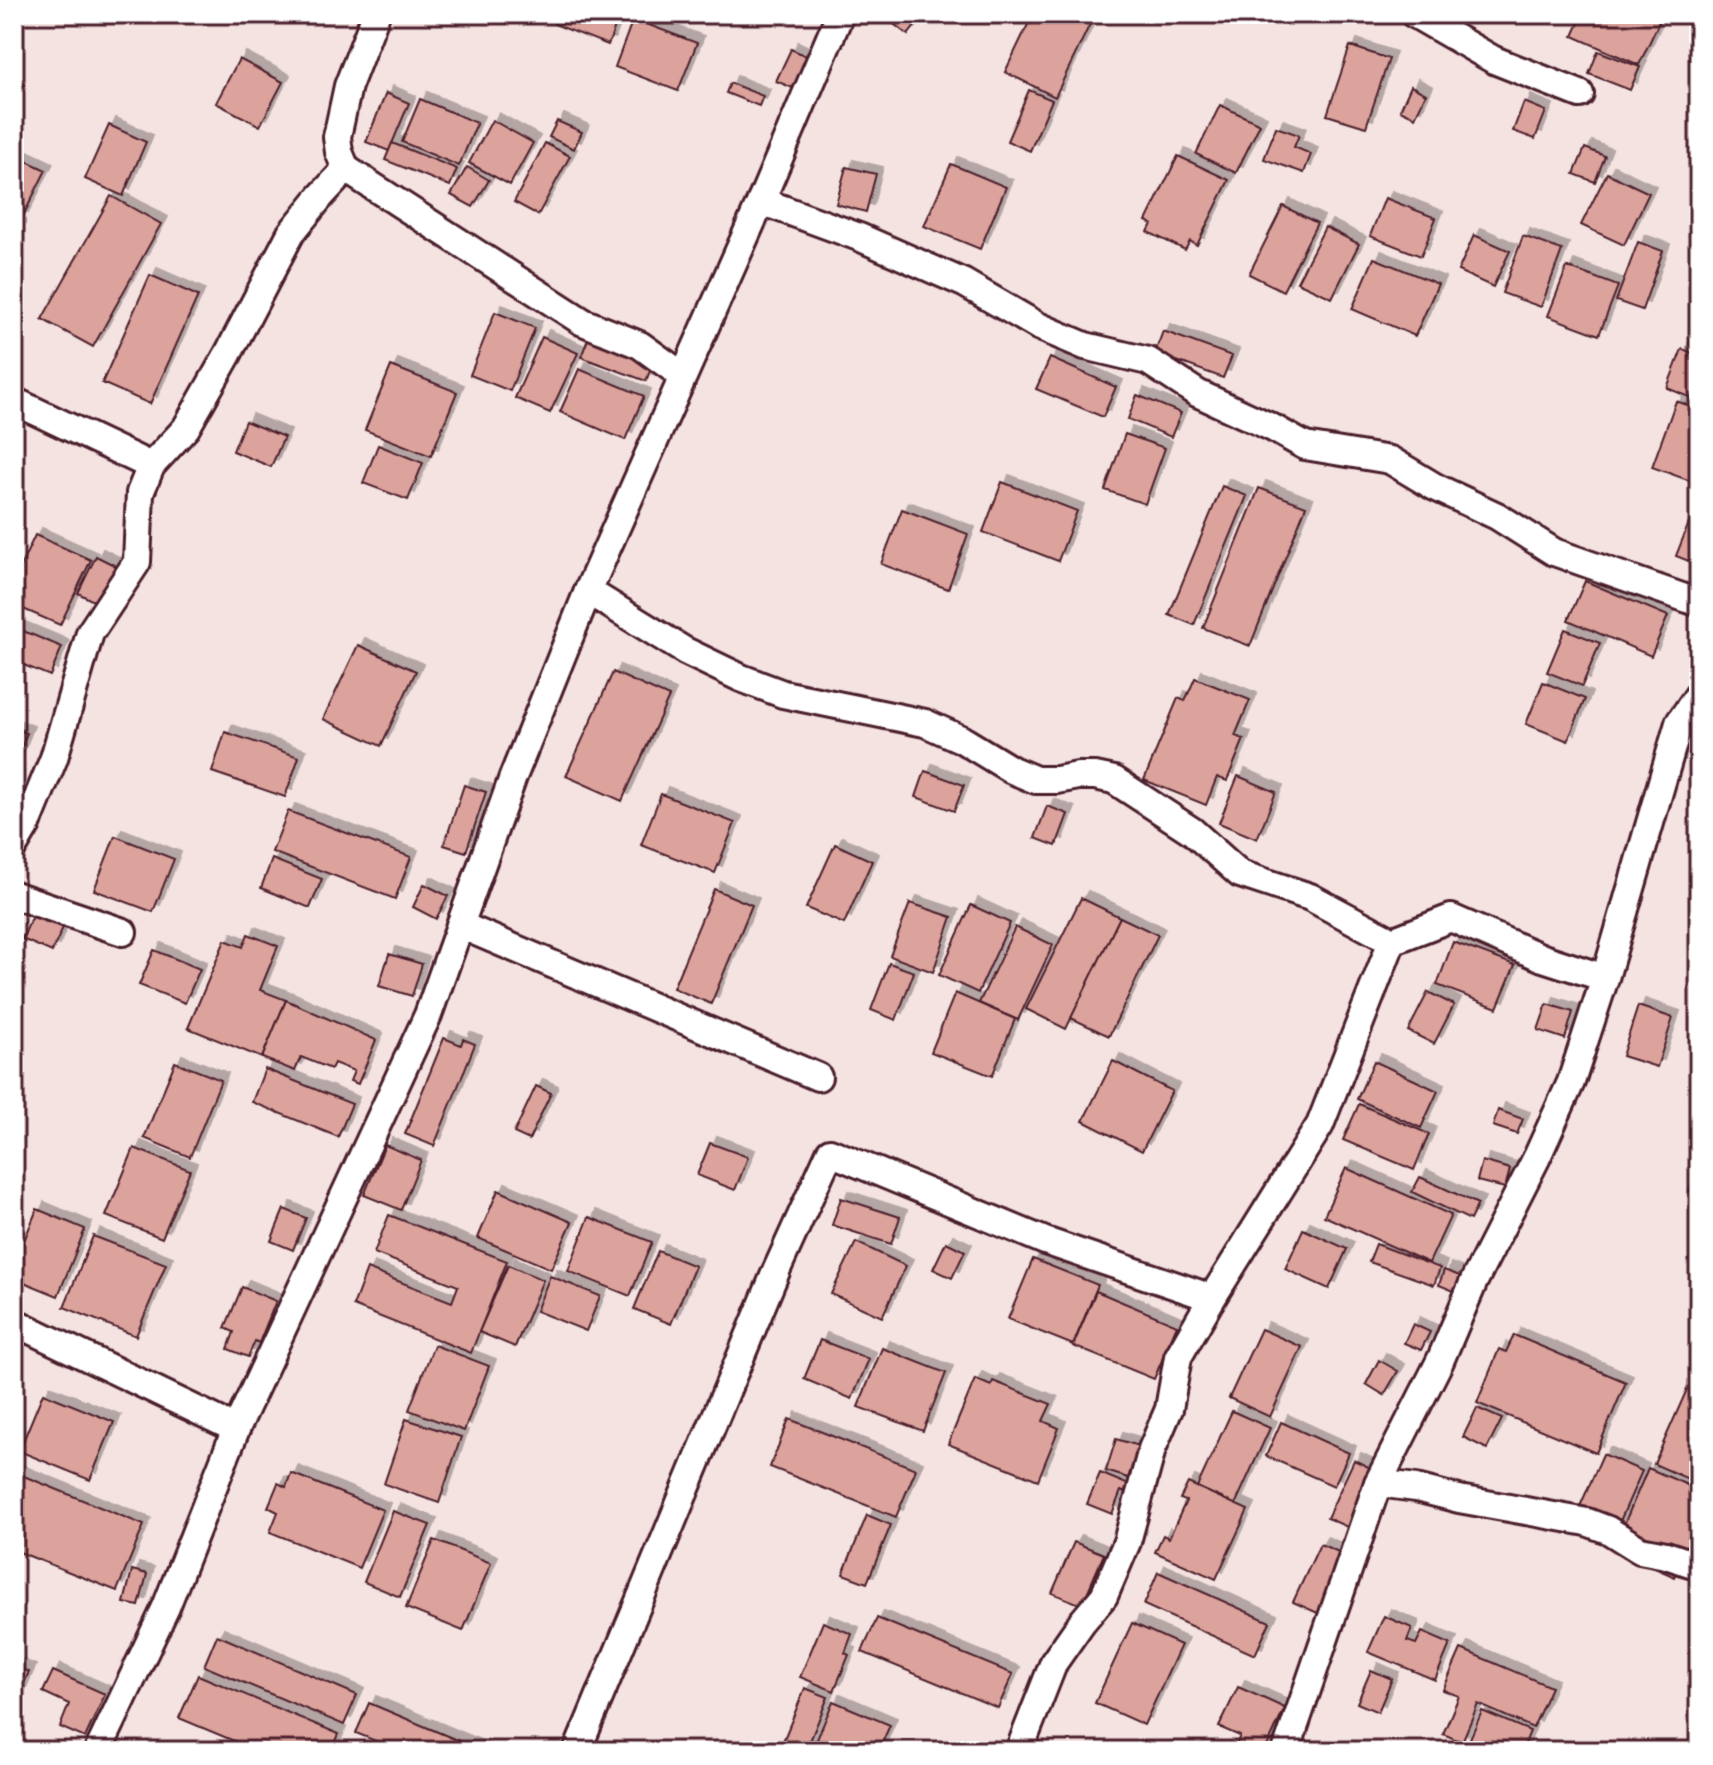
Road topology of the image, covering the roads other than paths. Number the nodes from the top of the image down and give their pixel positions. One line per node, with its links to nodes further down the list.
1 (376, 14): 5 (street)
2 (840, 14): 6 (street)
3 (1414, 14): 4 (street)
4 (1580, 94)
5 (346, 169): 7 (street); 9 (street)
6 (761, 201): 7 (street); 11 (street)
7 (683, 376): 10 (street)
8 (14, 401): 9 (street)
9 (151, 466): 13 (street)
10 (588, 591): 15 (street); 17 (street)
11 (1699, 603)
12 (1699, 694): 18 (street)
13 (14, 846)
14 (14, 895): 16 (street)
15 (460, 925): 19 (street); 22 (street)
16 (123, 932)
17 (1392, 941): 18 (street); 20 (street)
18 (1605, 978): 23 (street)
19 (818, 1077)
20 (1212, 1298): 26 (street); 27 (street)
21 (14, 1322): 22 (street)
22 (236, 1429): 25 (street)
23 (1378, 1483): 24 (street); 28 (street)
24 (1699, 1566)
25 (98, 1751)
26 (577, 1751)
27 (1019, 1751)
28 (1286, 1751)

